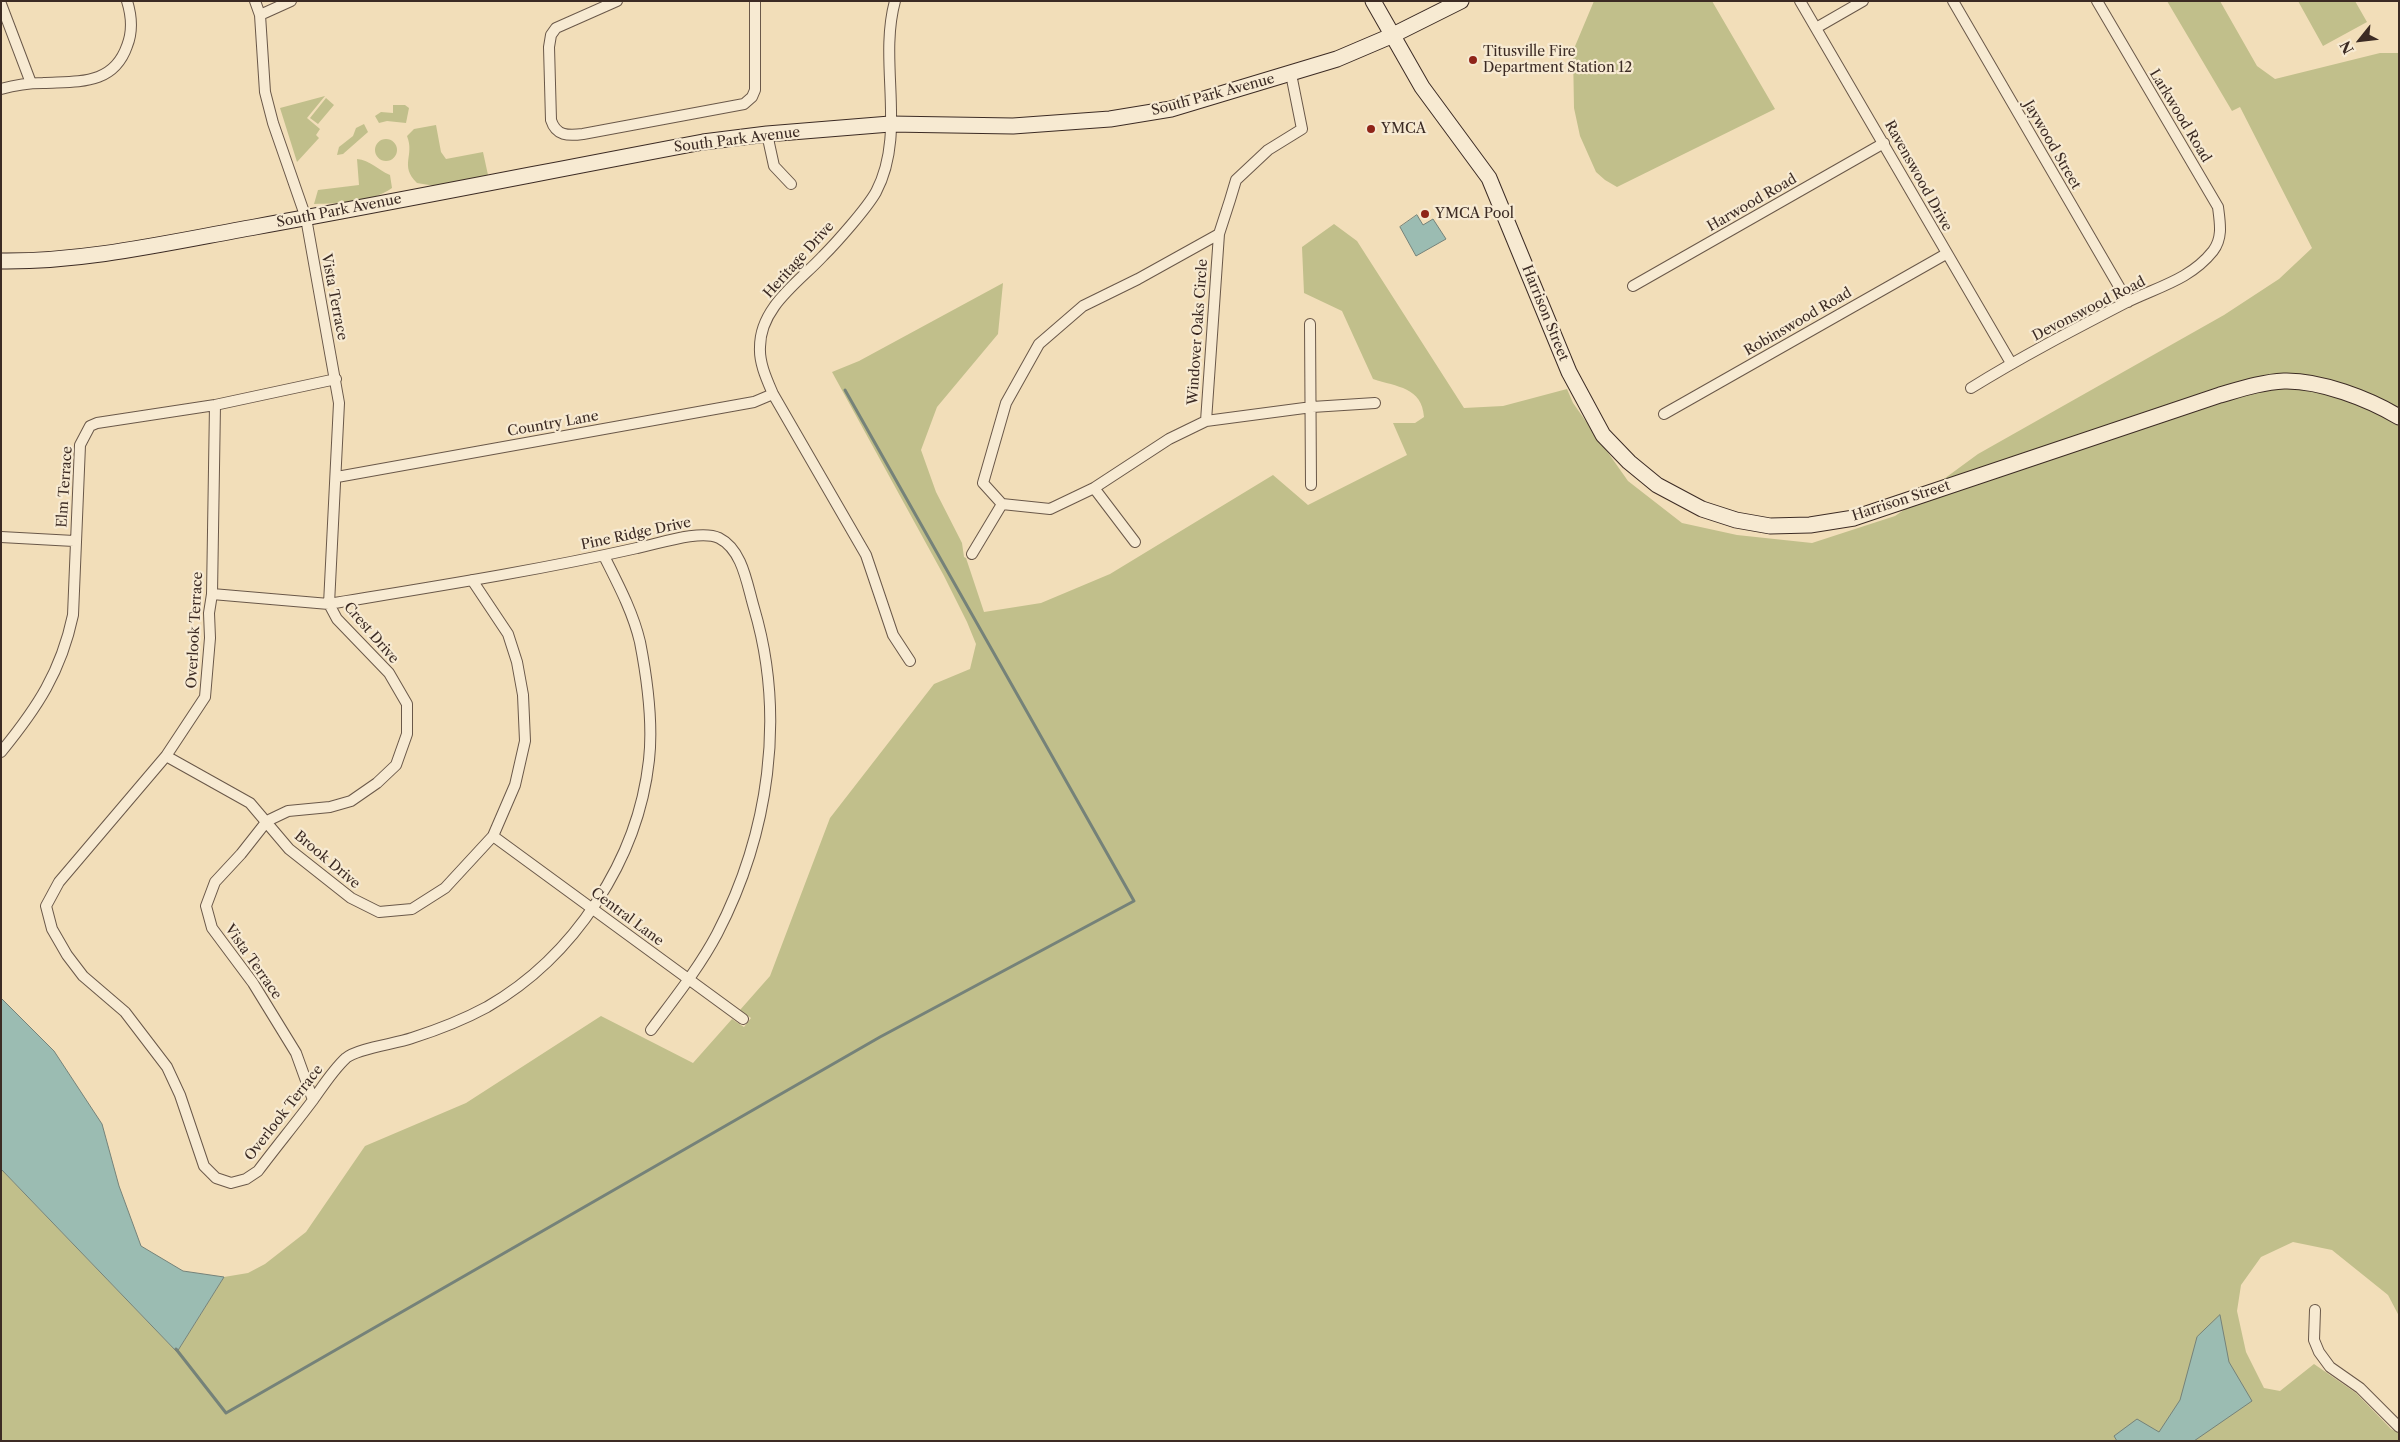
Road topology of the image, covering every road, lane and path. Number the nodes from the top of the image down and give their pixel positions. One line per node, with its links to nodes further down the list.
1 (127, 1): 18 (street)
2 (254, 1): 14 (street, Vista Terrace)
3 (291, 1): 14 (street)
4 (617, 1): 5 (street)
5 (755, 1)
6 (895, 1): 20 (street, Heritage Drive)
7 (1373, 1): 16 (street, Harrison Street)
8 (1461, 1): 16 (street, South Park Avenue)
9 (1800, 1): 15 (street, Ravenswood Drive)
10 (1863, 1): 15 (street)
11 (1953, 1): 30 (street, Jaywood Street)
12 (2097, 1): 26 (street, Larkwood Road)
13 (1, 4): 18 (street)
14 (260, 15): 24 (street, Vista Terrace)
15 (1816, 28): 22 (street, Ravenswood Drive)
16 (1391, 36): 17 (street, South Park Avenue); 40 (street, Harrison Street)
17 (1291, 74): 20 (street, South Park Avenue); 25 (street, Windover Oaks Circle)
18 (31, 83): 19 (street)
19 (1, 89)
20 (890, 124): 21 (street, South Park Avenue); 35 (street, Heritage Drive)
21 (768, 134): 23 (street); 24 (street, South Park Avenue)
22 (1884, 143): 27 (street, Ravenswood Drive); 29 (street, Harwood Road)
23 (790, 184)
24 (306, 218): 28 (street, South Park Avenue); 33 (street, Vista Terrace)
25 (1219, 234): 41 (street, Windover Oaks Circle); 45 (street, Windover Oaks Circle)
26 (2214, 249): 30 (street, Devonswood Road)
27 (1946, 254): 32 (street, Ravenswood Drive); 39 (street, Robinswood Road)
28 (1, 260)
29 (1633, 286)
30 (2128, 302): 32 (street, Devonswood Road)
31 (1310, 324): 38 (street)
32 (2012, 363): 34 (street, Devonswood Road)
33 (336, 379): 37 (street, Elm Terrace); 42 (street, Vista Terrace)
34 (1971, 388)
35 (773, 394): 42 (street, Country Lane); 54 (street, Heritage Drive)
36 (1376, 403): 38 (street)
37 (215, 405): 47 (street, Elm Terrace); 52 (street, Overlook Terrace)
38 (1312, 407): 41 (street); 43 (street)
39 (1664, 414)
40 (2399, 417)
41 (1206, 421): 44 (street, Windover Oaks Circle)
42 (337, 477): 53 (street, Vista Terrace)
43 (1311, 485)
44 (1094, 488): 45 (street, Windover Oaks Circle); 48 (street)
45 (1002, 504): 49 (street)
46 (1, 537): 47 (street)
47 (74, 541): 55 (street, Elm Terrace)
48 (1135, 542)
49 (972, 554)
50 (604, 556): 51 (street, Pine Ridge Drive); 59 (street, Overlook Terrace); 60 (street, Pine Ridge Drive)
51 (472, 580): 53 (street, Pine Ridge Drive); 58 (street, Brook Drive)
52 (212, 594): 53 (street, Crest Drive); 56 (street, Overlook Terrace)
53 (329, 604): 57 (street, Crest Drive)
54 (910, 661)
55 (1, 752)
56 (166, 756): 57 (street); 63 (street, Overlook Terrace)
57 (267, 820): 58 (street, Brook Drive); 63 (street, Vista Terrace)
58 (493, 836): 59 (street, Central Lane)
59 (593, 908): 60 (street, Central Lane); 63 (street, Overlook Terrace)
60 (688, 981): 61 (street, Central Lane); 62 (street, Pine Ridge Drive)
61 (743, 1019)
62 (651, 1030)
63 (312, 1100)
64 (2316, 1310): 65 (street)
65 (2399, 1427)

